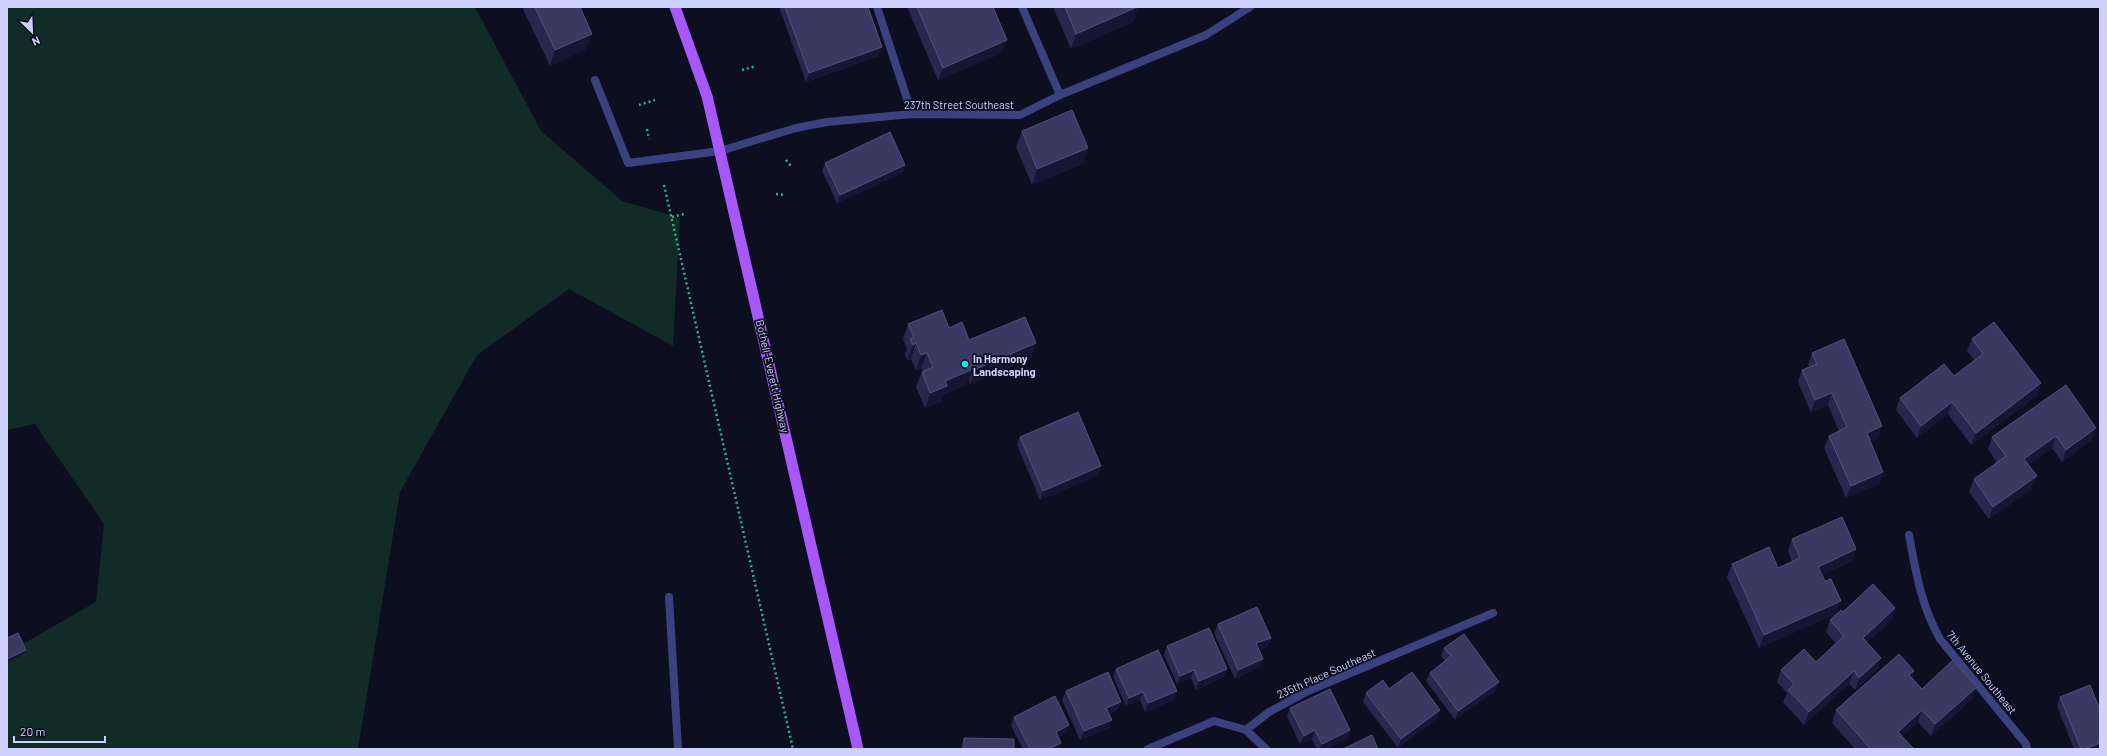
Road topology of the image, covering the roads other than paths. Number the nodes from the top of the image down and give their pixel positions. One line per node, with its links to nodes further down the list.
1 (674, 7): 8 (main road, Bothell-Everett Highway)
2 (877, 7): 7 (street)
3 (1022, 7): 6 (street)
4 (1250, 7): 6 (street, 237th Street Southeast)
5 (595, 80): 8 (street, 237th Street Southeast)
6 (1060, 95): 7 (street, 237th Street Southeast)
7 (912, 114): 8 (street, 237th Street Southeast)
8 (720, 151): 14 (main road, Bothell-Everett Highway)
9 (1909, 535): 17 (street, 7th Avenue Southeast)
10 (670, 597): 13 (street)
11 (1493, 613): 12 (street, 235th Place Southeast)
12 (1246, 730): 15 (street); 16 (street)
13 (678, 749)
14 (858, 749)
15 (1148, 749)
16 (1266, 749)
17 (2027, 749)

